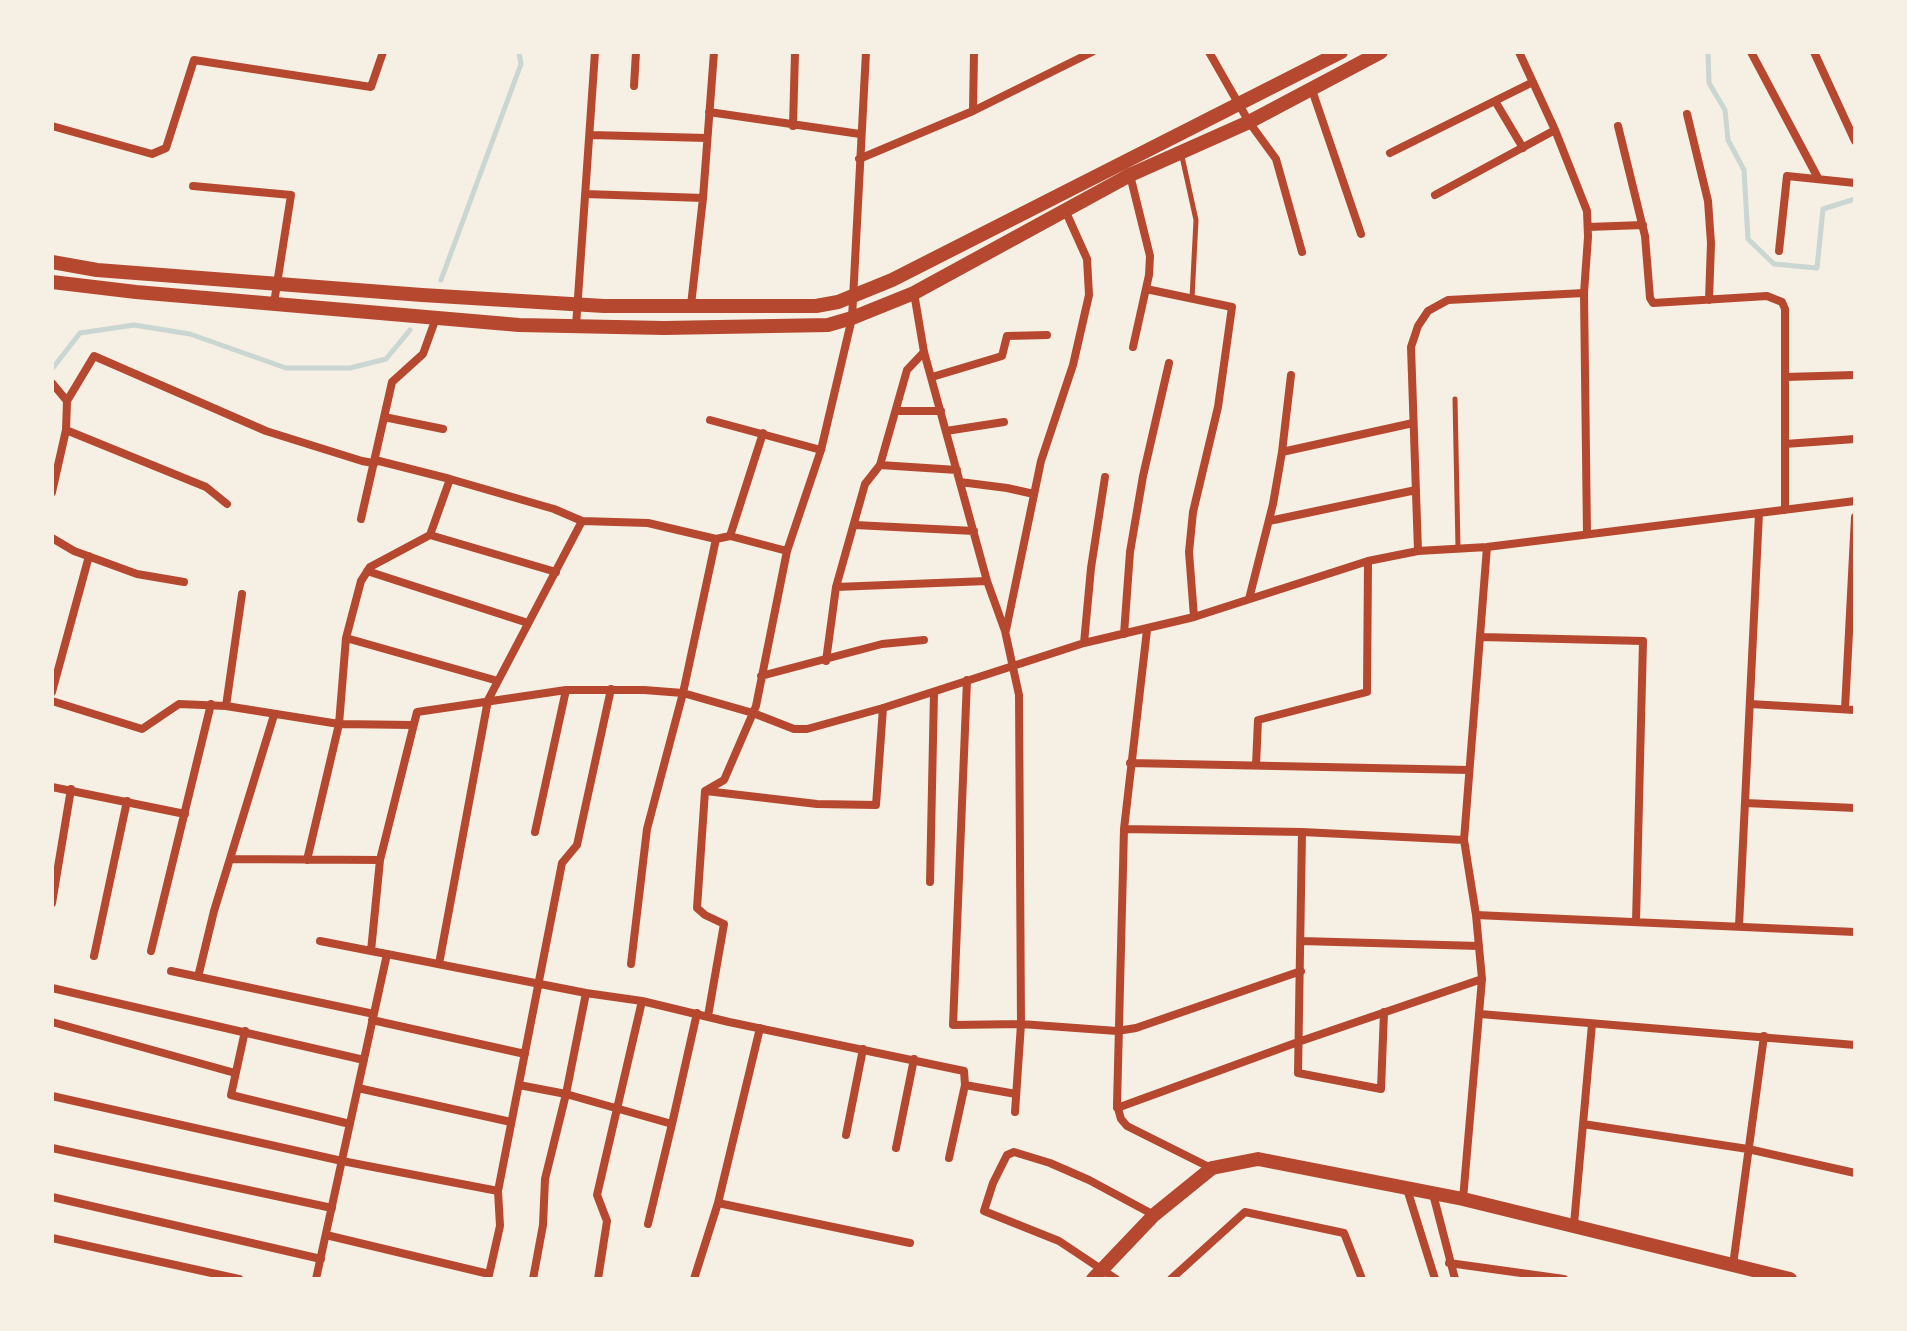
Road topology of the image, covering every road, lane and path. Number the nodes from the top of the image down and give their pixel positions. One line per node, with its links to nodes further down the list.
1 (383, 52): 24 (street)
2 (595, 52): 29 (street)
3 (636, 52): 16 (street)
4 (714, 52): 21 (street)
5 (795, 52): 25 (street)
6 (866, 52): 28 (street)
7 (974, 52): 20 (street)
8 (1092, 52): 20 (street)
9 (1209, 52): 19 (street)
10 (1341, 52): 19 (main road)
11 (1381, 52): 17 (main road)
12 (1519, 52): 15 (street)
13 (1751, 52): 37 (street)
14 (1814, 52): 31 (street)
15 (1533, 82): 18 (street); 27 (street)
16 (634, 86)
17 (1312, 90): 23 (main road); 46 (street)
18 (1495, 101): 32 (street); 34 (street)
19 (1239, 104): 23 (street); 55 (main road)
20 (973, 111): 35 (street)
21 (709, 112): 25 (street); 30 (street)
22 (1687, 114): 57 (street)
23 (1249, 122): 33 (main road); 48 (street)
24 (52, 126)
25 (793, 126): 28 (street)
26 (1618, 126): 44 (street)
27 (1555, 130): 32 (street); 45 (street)
28 (860, 134): 35 (street)
29 (591, 135): 30 (street); 40 (street)
30 (707, 138): 42 (street)
31 (1855, 141)
32 (1523, 148): 41 (street)
33 (1181, 152): 36 (main road); 56 (lane)
34 (1390, 153)
35 (859, 159): 55 (street)
36 (1130, 175): 43 (main road); 52 (street)
37 (1818, 178): 38 (street); 47 (street)
38 (1855, 183)
39 (193, 186): 51 (street)
40 (585, 194): 42 (street); 59 (street)
41 (1435, 195)
42 (703, 198): 60 (street)
43 (1065, 210): 53 (main road); 97 (street)
44 (1643, 225): 45 (street); 57 (street)
45 (1588, 227): 54 (street)
46 (1361, 234)
47 (1779, 251)
48 (1302, 252)
49 (52, 262): 51 (main road)
50 (52, 282): 58 (main road)
51 (276, 284): 58 (street); 59 (main road)
52 (1146, 289): 56 (street); 65 (street)
53 (914, 293): 62 (main road); 66 (street)
54 (1584, 293): 80 (street); 108 (street)
55 (853, 296): 60 (main road); 62 (street)
56 (1192, 298): 127 (street)
57 (1709, 300): 71 (street)
58 (274, 303): 61 (main road)
59 (577, 304): 60 (main road); 63 (street)
60 (691, 305)
61 (436, 318): 63 (main road); 77 (street)
62 (852, 318): 63 (main road); 87 (street)
63 (576, 326)
64 (1047, 335): 70 (street)
65 (1133, 347)
66 (924, 352): 70 (street); 75 (street)
67 (1169, 363): 131 (street)
68 (1291, 375): 88 (street)
69 (1855, 375): 71 (street)
70 (932, 377): 76 (street)
71 (1785, 377): 86 (street)
72 (52, 383): 74 (street)
73 (1455, 399): 114 (lane)
74 (67, 401): 82 (street); 89 (street)
75 (896, 411): 76 (street); 90 (street)
76 (941, 411): 83 (street)
77 (384, 417): 81 (street); 89 (street)
78 (710, 420): 84 (street)
79 (1004, 422): 83 (street)
80 (1413, 423): 88 (street); 95 (street)
81 (443, 429)
82 (66, 430): 96 (street); 99 (street)
83 (946, 431): 91 (street)
84 (763, 433): 87 (street); 110 (street)
85 (1855, 439): 86 (street)
86 (1785, 444): 100 (street)
87 (821, 450): 115 (street)
88 (1282, 452): 105 (street)
89 (373, 463): 93 (street); 103 (street)
90 (880, 465): 91 (street); 106 (street)
91 (957, 470): 94 (street)
92 (1105, 477): 135 (street)
93 (450, 479): 104 (street); 109 (street)
94 (960, 482): 97 (street); 107 (street)
95 (1416, 490): 105 (street); 116 (street)
96 (52, 492)
97 (1034, 494): 130 (street)
98 (1855, 501): 100 (street)
99 (227, 504)
100 (1785, 510): 101 (street)
101 (1759, 513): 108 (street); 149 (street)
102 (1855, 517): 126 (street)
103 (361, 519)
104 (582, 521): 112 (street); 120 (street)
105 (1269, 521): 125 (street)
106 (855, 525): 107 (street); 123 (street)
107 (974, 531): 121 (street)
108 (1587, 534): 113 (street)
109 (430, 535): 119 (street); 120 (street)
110 (730, 536): 112 (street); 115 (street)
111 (52, 538): 117 (street)
112 (716, 539): 145 (street)
113 (1487, 547): 114 (street); 132 (street)
114 (1458, 548): 116 (street)
115 (787, 551): 138 (street)
116 (1418, 551): 118 (street)
117 (89, 556): 122 (street); 143 (street)
118 (1368, 561): 125 (street); 159 (street)
119 (367, 571): 128 (street); 133 (street)
120 (556, 572): 128 (street)
121 (987, 581): 123 (street); 130 (street)
122 (184, 582)
123 (836, 587): 136 (street)
124 (242, 594): 150 (street)
125 (1249, 599): 127 (street)
126 (1853, 610): 152 (street)
127 (1194, 617): 129 (street)
128 (528, 623): 140 (street)
129 (1147, 630): 131 (street); 158 (street)
130 (1005, 631): 137 (street)
131 (1124, 634): 135 (street)
132 (1481, 637): 160 (street); 178 (street)
133 (346, 638): 140 (street); 156 (street)
134 (924, 640): 136 (street)
135 (1084, 643): 137 (street)
136 (826, 661): 138 (street)
137 (1013, 665): 139 (street); 204 (street)
138 (761, 676): 154 (street)
139 (967, 680): 144 (street); 204 (street)
140 (498, 681): 146 (street)
141 (611, 689): 142 (street); 145 (street); 194 (street)
142 (566, 690): 146 (street); 169 (street)
143 (52, 692)
144 (934, 692): 151 (street); 175 (street)
145 (683, 693): 154 (street); 189 (street)
146 (488, 700): 157 (street); 188 (street)
147 (52, 701): 148 (street)
148 (211, 704): 150 (street); 167 (street)
149 (1750, 704): 152 (street); 165 (street)
150 (226, 706): 155 (street)
151 (883, 708): 154 (street); 163 (street)
152 (1845, 709): 153 (street)
153 (1855, 710)
154 (753, 713): 163 (street)
155 (274, 715): 156 (street); 172 (street)
156 (339, 724): 157 (street); 173 (street)
157 (412, 725): 174 (street)
158 (1130, 763): 159 (street); 168 (street)
159 (1256, 765): 160 (street)
160 (1469, 770): 171 (street)
161 (52, 787): 162 (street)
162 (71, 789): 164 (street); 176 (street)
163 (705, 791): 201 (street)
164 (127, 801): 167 (street); 187 (street)
165 (1745, 803): 166 (street); 179 (street)
166 (1855, 808)
167 (185, 814): 184 (street)
168 (1124, 829): 170 (street); 208 (street)
169 (535, 832)
170 (1302, 832): 171 (street); 182 (street)
171 (1464, 840): 177 (street)
172 (231, 859): 173 (street); 192 (street)
173 (307, 860): 174 (street)
174 (380, 860): 185 (street)
175 (930, 882)
176 (52, 903)
177 (1476, 915): 178 (street); 183 (street)
178 (1636, 922): 179 (street)
179 (1739, 926): 180 (street)
180 (1855, 932)
181 (320, 941): 185 (street)
182 (1301, 941): 183 (street); 191 (street)
183 (1479, 946): 193 (street)
184 (151, 951)
185 (371, 951): 186 (street)
186 (387, 954): 188 (street); 202 (street)
187 (94, 956)
188 (439, 964): 194 (street)
189 (631, 964)
190 (171, 971): 192 (street)
191 (1301, 971): 208 (street); 210 (street)
192 (198, 977): 202 (street)
193 (1482, 979): 198 (street); 200 (street)
194 (539, 983): 196 (street); 213 (street)
195 (52, 988): 207 (street)
196 (586, 993): 197 (street); 220 (street)
197 (642, 1001): 199 (street); 223 (street)
198 (1384, 1012): 210 (street); 210 (street)
199 (697, 1013): 201 (street); 228 (street)
200 (1480, 1014): 205 (street); 242 (street)
201 (708, 1016): 206 (street)
202 (373, 1017): 213 (street); 215 (street)
203 (52, 1022): 216 (street)
204 (1021, 1024): 208 (street); 221 (street)
205 (1592, 1024): 209 (street); 229 (street)
206 (760, 1028): 212 (street); 243 (street)
207 (245, 1031): 215 (street); 216 (street)
208 (1117, 1031): 224 (street)
209 (1764, 1036): 211 (street); 233 (street)
210 (1298, 1042): 224 (street)
211 (1855, 1045)
212 (863, 1049): 214 (street); 230 (street)
213 (525, 1054): 217 (street)
214 (914, 1059): 218 (street); 232 (street)
215 (364, 1060): 219 (street)
216 (235, 1073): 227 (street)
217 (519, 1085): 220 (street); 226 (street)
218 (965, 1085): 221 (street); 234 (street)
219 (358, 1088): 226 (street); 227 (street)
220 (566, 1094): 223 (street); 258 (street)
221 (1016, 1094): 225 (street)
222 (52, 1096): 235 (street)
223 (617, 1108): 228 (street); 259 (street)
224 (1117, 1108): 236 (street)
225 (1015, 1112)
226 (511, 1122): 239 (street)
227 (350, 1124): 235 (street)
228 (672, 1124): 246 (street)
229 (1583, 1124): 233 (street); 247 (street)
230 (846, 1135)
231 (52, 1148): 244 (street)
232 (896, 1148)
233 (1748, 1149): 237 (street); 253 (street)
234 (949, 1158)
235 (342, 1161): 239 (street); 244 (street)
236 (1212, 1168): 238 (main road); 245 (main road)
237 (1855, 1173)
238 (1407, 1189): 240 (main road); 264 (street)
239 (498, 1191): 255 (street)
240 (1433, 1194): 242 (main road); 252 (street)
241 (52, 1197): 251 (street)
242 (1463, 1199): 247 (main road)
243 (718, 1203): 250 (street); 260 (street)
244 (332, 1208): 248 (street)
245 (1154, 1215): 254 (main road); 254 (street)
246 (648, 1224)
247 (1574, 1224): 253 (main road)
248 (326, 1235): 251 (street); 255 (street)
249 (52, 1238): 256 (street)
250 (910, 1243)
251 (321, 1259): 257 (street)
252 (1449, 1263): 265 (street); 266 (street)
253 (1733, 1265): 267 (main road)
254 (1098, 1274): 261 (street)
255 (489, 1277)
256 (239, 1279)
257 (316, 1279)
258 (533, 1279)
259 (598, 1279)
260 (694, 1279)
261 (1116, 1279)
262 (1171, 1279): 263 (street)
263 (1362, 1279)
264 (1435, 1279)
265 (1455, 1279)
266 (1564, 1279)
267 (1790, 1279)

